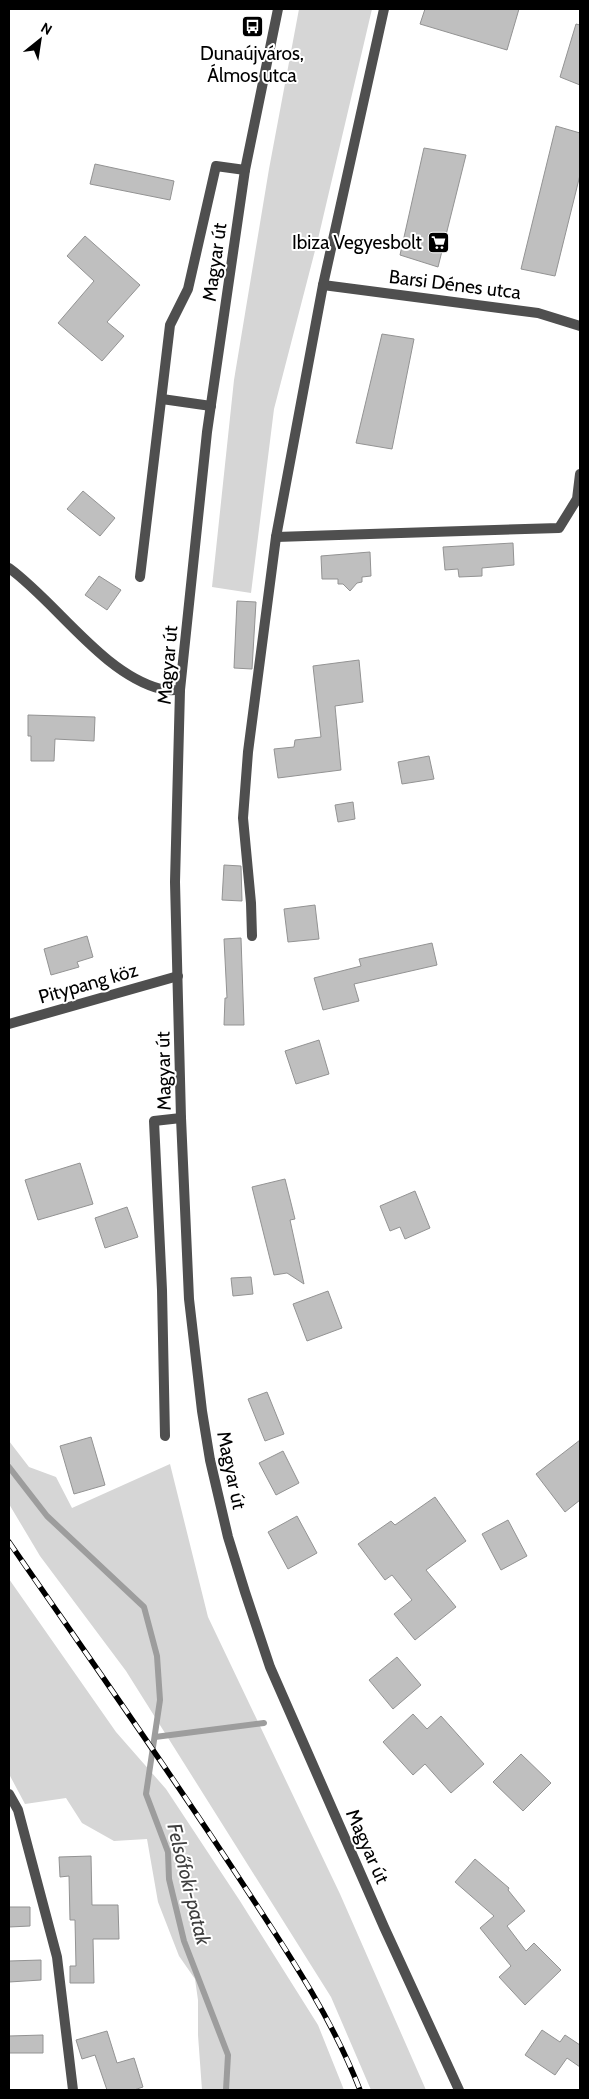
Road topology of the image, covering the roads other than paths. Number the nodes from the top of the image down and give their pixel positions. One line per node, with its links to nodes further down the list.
1 (278, 9): 3 (street, Magyar út)
2 (384, 9): 4 (street)
3 (245, 170): 6 (street); 7 (street, Magyar út)
4 (323, 284): 5 (street, Barsi Dénes utca); 9 (street)
5 (580, 326)
6 (162, 399): 7 (street); 11 (street)
7 (210, 406): 12 (street, Magyar út)
8 (580, 474): 9 (street)
9 (276, 537): 13 (street)
10 (9, 568): 12 (street)
11 (140, 577)
12 (180, 690): 14 (street, Magyar út)
13 (252, 936)
14 (178, 976): 15 (street, Pitypang köz); 16 (street, Magyar út)
15 (9, 1024)
16 (181, 1118): 17 (street); 20 (street, Magyar út)
17 (165, 1436)
18 (9, 1794): 19 (street)
19 (73, 2090)
20 (459, 2090)

